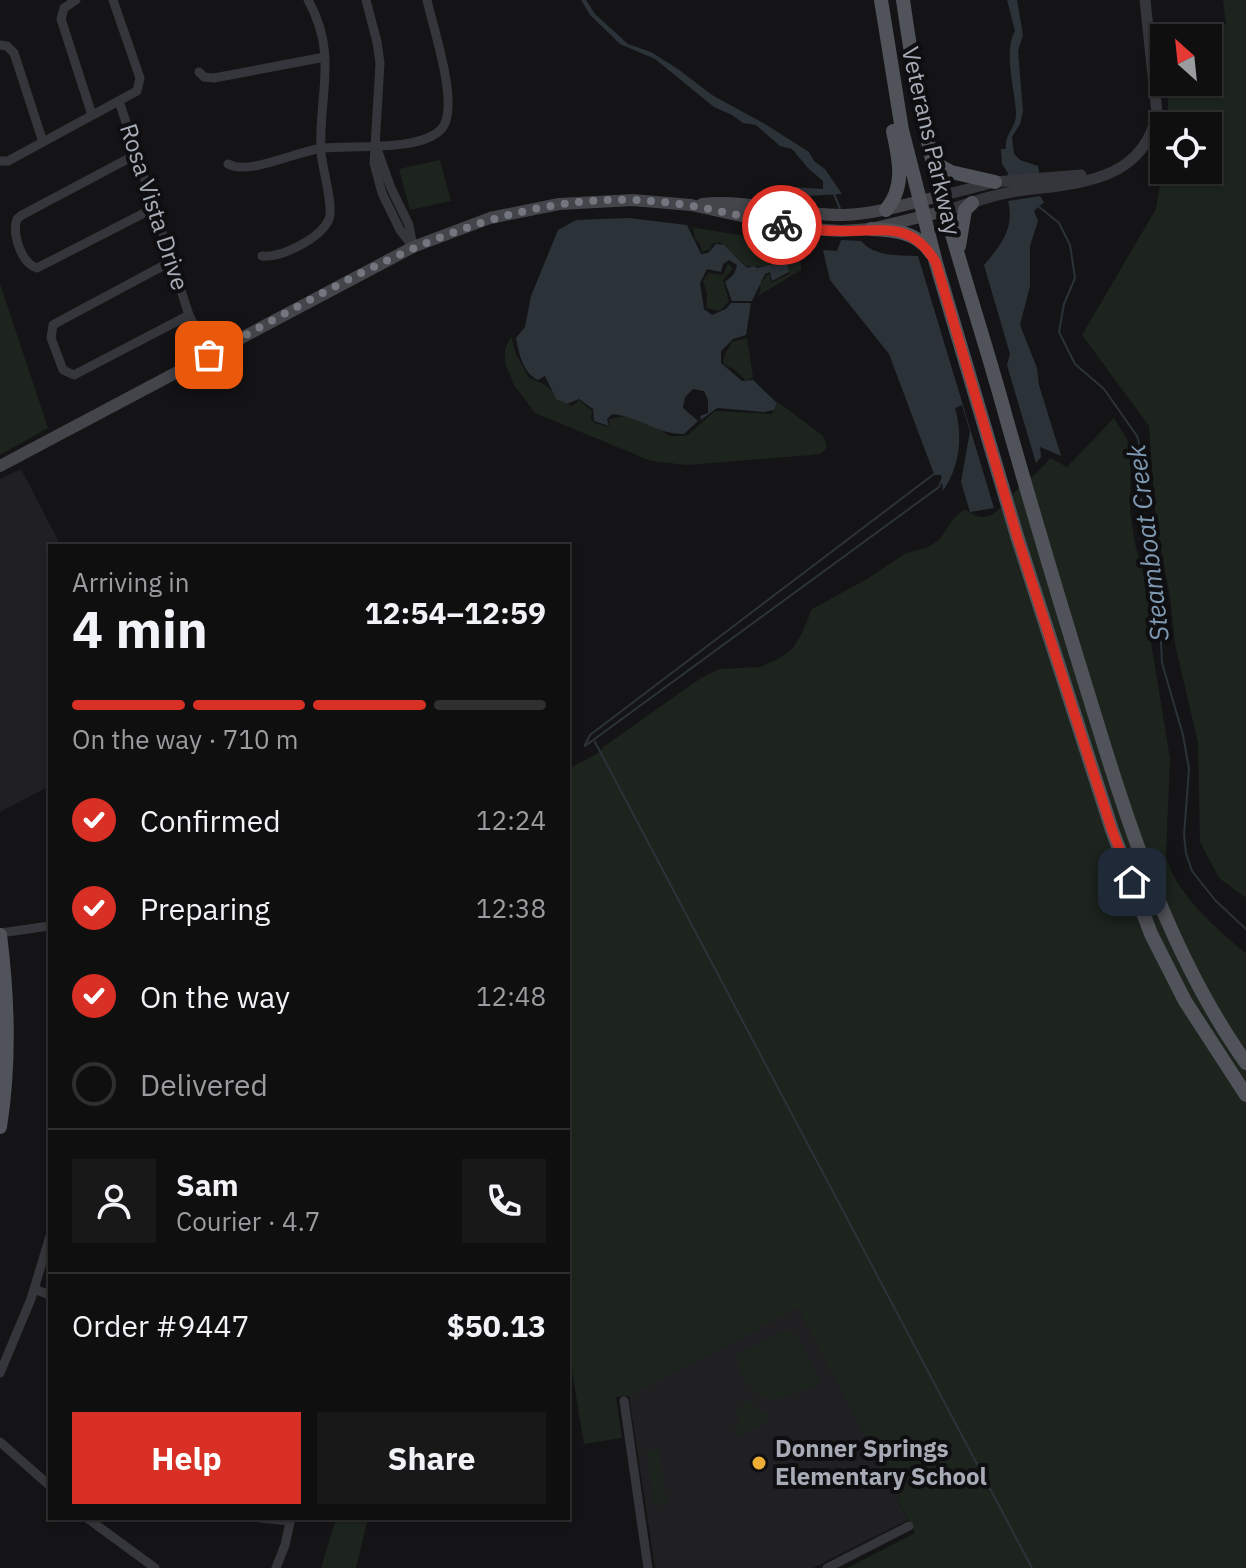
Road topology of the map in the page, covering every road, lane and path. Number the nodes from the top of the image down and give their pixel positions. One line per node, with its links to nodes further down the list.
1 (76, 0): 14 (street)
2 (113, 0): 13 (street)
3 (308, 0): 11 (street)
4 (366, 0): 16 (street)
5 (427, 0): 16 (street)
6 (873, 0): 29 (main road)
7 (881, 0): 25 (main road, Veterans Parkway)
8 (903, 0): 20 (main road, Veterans Parkway)
9 (1145, 0): 23 (street)
10 (0, 45): 15 (street)
11 (325, 57): 12 (street); 17 (street)
12 (199, 72)
13 (119, 101): 14 (street); 18 (street, Rosa Vista Drive)
14 (92, 115): 15 (street)
15 (43, 142): 19 (street)
16 (376, 146): 17 (street); 33 (street)
17 (321, 148): 21 (street); 35 (street)
18 (137, 154): 28 (street, Rosa Vista Drive); 28 (street)
19 (0, 161)
20 (934, 163): 22 (main road); 24 (main road, Veterans Parkway)
21 (228, 164)
22 (1000, 181): 23 (street); 24 (street)
23 (1039, 183): 26 (street)
24 (941, 196): 25 (main road); 30 (main road, Veterans Parkway)
25 (920, 201): 29 (main road); 31 (main road, Veterans Parkway)
26 (972, 203): 30 (street); 34 (main road)
27 (691, 205): 29 (main road); 32 (main road); 33 (main road)
28 (154, 208): 36 (street, Rosa Vista Drive)
29 (886, 210)
30 (945, 211): 31 (main road); 34 (main road, Veterans Parkway)
31 (924, 217): 32 (main road); 37 (main road, Veterans Parkway)
32 (871, 229): 37 (main road)
33 (413, 247): 39 (main road)
34 (959, 254): 44 (main road, Veterans Parkway)
35 (262, 256)
36 (172, 261): 38 (street, Rosa Vista Drive); 38 (street)
37 (936, 263): 45 (main road, Veterans Parkway)
38 (189, 315): 39 (street, Rosa Vista Drive)
39 (209, 355): 40 (main road)
40 (0, 466)
41 (48, 926): 42 (street)
42 (0, 934): 43 (main road)
43 (3, 1060): 46 (main road)
44 (1246, 1063)
45 (1246, 1095)
46 (0, 1127)
47 (48, 1243): 48 (street)
48 (34, 1289): 49 (street); 50 (street)
49 (48, 1294)
50 (0, 1373)
51 (624, 1401): 59 (street)
52 (0, 1442): 53 (street)
53 (48, 1484)
54 (90, 1520): 57 (street)
55 (290, 1520): 58 (street)
56 (909, 1526): 60 (street)
57 (155, 1568)
58 (276, 1568)
59 (648, 1568)
60 (827, 1568)

